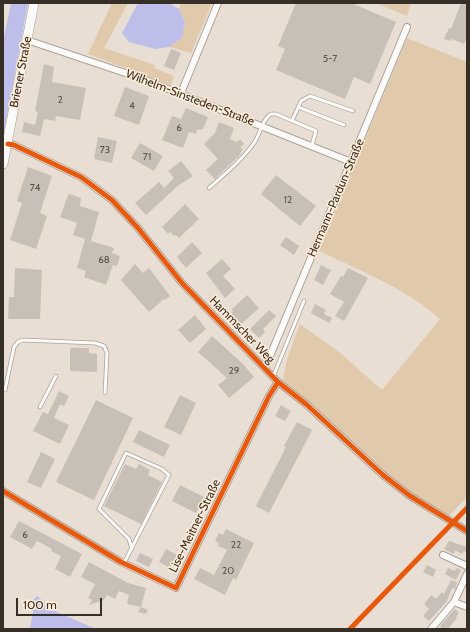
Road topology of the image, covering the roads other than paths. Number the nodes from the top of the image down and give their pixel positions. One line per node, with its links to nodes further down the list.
1 (34, 3): 4 (street, Briener Straße)
2 (218, 3): 5 (street)
3 (407, 27): 13 (street, Hermann-Pardun-Straße)
4 (27, 40): 5 (street, Wilhelm-Sinsteden-Straße); 11 (street, Briener Straße)
5 (181, 93): 10 (street, Wilhelm-Sinsteden-Straße)
6 (298, 107): 7 (lane); 8 (lane); 9 (lane)
7 (354, 111)
8 (292, 121): 10 (lane); 12 (lane)
9 (344, 125)
10 (263, 126): 12 (street, Wilhelm-Sinsteden-Straße); 15 (lane)
11 (8, 144): 14 (street, Briener Straße); 17 (street, Hammscher Weg)
12 (312, 145): 13 (street, Wilhelm-Sinsteden-Straße)
13 (351, 162): 17 (street, Hermann-Pardun-Straße)
14 (3, 164)
15 (209, 188)
16 (304, 301): 19 (lane)
17 (265, 368): 19 (street, Hammscher Weg)
18 (56, 376): 23 (lane)
19 (273, 377): 20 (street, Hammscher Weg)
20 (278, 382): 25 (street, Hammscher Weg); 28 (street, Lise-Meitner-Straße)
21 (3, 389): 22 (lane)
22 (105, 394)
23 (40, 407)
24 (3, 492): 28 (street, Lise-Meitner-Straße)
25 (467, 531)
26 (132, 549): 26 (lane); 28 (lane)
27 (443, 555): 29 (street)
28 (124, 563)
29 (467, 566)
30 (467, 574): 31 (street)
31 (454, 602): 32 (street); 33 (street)
32 (467, 608)
33 (431, 629)

